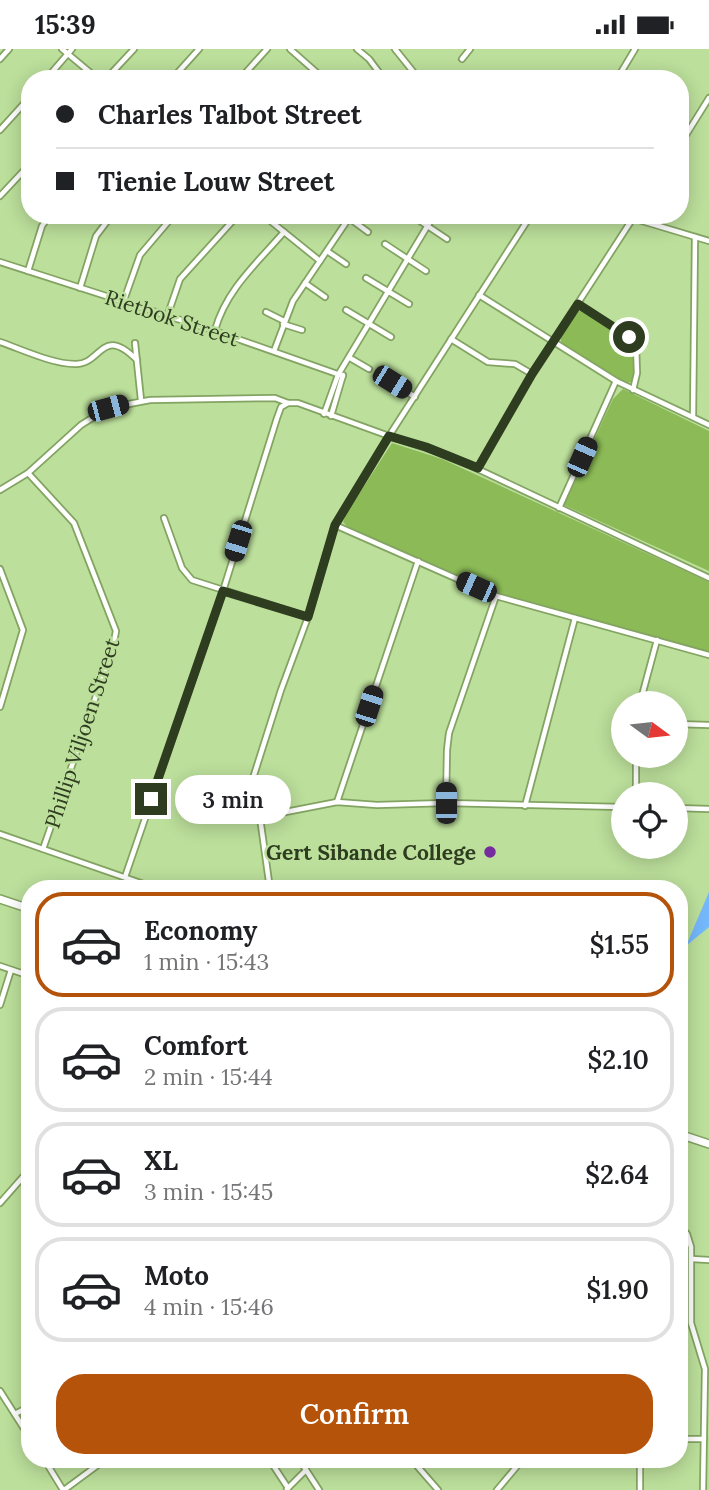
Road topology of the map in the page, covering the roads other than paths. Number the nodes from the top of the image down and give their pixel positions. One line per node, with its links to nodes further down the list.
1 (9, 49): 12 (street)
2 (62, 49): 11 (street)
3 (134, 49): 16 (street)
4 (199, 49): 17 (street)
5 (267, 49): 18 (street)
6 (289, 49): 19 (street)
7 (358, 49): 20 (street)
8 (395, 49): 21 (street)
9 (470, 49): 13 (street)
10 (635, 49): 22 (street)
11 (70, 51): 14 (street); 15 (street)
12 (0, 59)
13 (462, 59)
14 (54, 70)
15 (89, 70)
16 (114, 70)
17 (180, 70)
18 (249, 70)
19 (314, 70)
20 (377, 70)
21 (412, 70)
22 (622, 70)
23 (709, 98): 26 (street)
24 (21, 107): 25 (street)
25 (0, 130)
26 (689, 130)
27 (21, 174): 28 (street)
28 (0, 196)
29 (43, 224): 52 (street)
30 (106, 224): 56 (street)
31 (166, 224): 60 (street)
32 (230, 224): 65 (street)
33 (274, 224): 41 (street)
34 (345, 224): 47 (street)
35 (357, 224): 42 (street)
36 (425, 224): 40 (street)
37 (525, 224): 58 (street)
38 (629, 224): 62 (street)
39 (655, 224): 43 (street)
40 (428, 226): 44 (street); 48 (street)
41 (284, 232): 49 (street); 69 (street)
42 (368, 232)
43 (695, 237): 45 (street); 89 (street)
44 (447, 239)
45 (709, 241)
46 (385, 244): 48 (street)
47 (327, 251): 49 (street); 51 (street)
48 (409, 258): 53 (street); 57 (street)
49 (320, 261): 55 (street)
50 (0, 262): 52 (street, Rietbok Street)
51 (346, 264)
52 (27, 271): 56 (street, Rietbok Street)
53 (426, 271)
54 (366, 278): 57 (street)
55 (305, 283): 59 (street); 66 (street)
56 (80, 288): 60 (street, Rietbok Street)
57 (389, 292): 61 (street); 67 (street)
58 (479, 295): 71 (street); 72 (street)
59 (325, 297)
60 (123, 303): 65 (street, Rietbok Street)
61 (410, 304)
62 (578, 304): 72 (street); 83 (street)
63 (346, 310): 67 (street)
64 (265, 312): 66 (street)
65 (167, 317): 69 (street, Rietbok Street)
66 (284, 323): 68 (street); 75 (street)
67 (370, 324): 70 (street); 77 (street)
68 (302, 330)
69 (215, 331): 75 (street, Rietbok Street)
70 (391, 338)
71 (451, 339): 79 (street); 84 (street)
72 (553, 341): 79 (street); 81 (street)
73 (0, 342): 76 (street)
74 (135, 343): 76 (street)
75 (274, 351): 80 (street, Rietbok Street)
76 (137, 360): 85 (street)
77 (348, 361): 78 (street); 80 (street)
78 (369, 369)
79 (532, 374): 92 (street)
80 (341, 375): 87 (street); 88 (street)
81 (616, 381): 83 (street); 95 (street)
82 (392, 382): 84 (street)
83 (633, 390): 89 (street)
84 (415, 397): 91 (street)
85 (141, 400): 86 (street); 93 (street)
86 (288, 403): 87 (street); 101 (street)
87 (324, 414): 88 (street)
88 (331, 416): 91 (street)
89 (693, 418): 90 (street)
90 (709, 425)
91 (389, 436): 92 (street); 97 (street)
92 (478, 468): 95 (street)
93 (28, 473): 94 (street); 119 (street, Phillip Viljoen Street)
94 (0, 490)
95 (559, 508): 100 (street)
96 (164, 518): 101 (street)
97 (335, 525): 98 (street); 103 (street)
98 (418, 561): 102 (street); 111 (street)
99 (0, 569): 108 (street)
100 (709, 577)
101 (223, 591): 103 (street); 120 (street)
102 (496, 596): 104 (street); 112 (street)
103 (308, 617): 117 (street)
104 (575, 618): 105 (street); 113 (street)
105 (657, 640): 106 (street); 107 (street)
106 (709, 655)
107 (643, 691)
108 (0, 706)
109 (688, 724): 110 (street)
110 (709, 725)
111 (337, 802): 112 (street); 117 (street)
112 (446, 803): 113 (street)
113 (525, 806): 114 (street)
114 (611, 807)
115 (688, 808): 116 (street)
116 (709, 809)
117 (260, 817): 122 (street)
118 (0, 834): 119 (street)
119 (43, 849): 120 (street)
120 (125, 877): 121 (street)
121 (133, 880)
122 (269, 880)
123 (0, 899): 124 (highway)
124 (21, 906)
125 (0, 966): 126 (street)
126 (11, 970): 127 (street); 128 (street)
127 (21, 973)
128 (0, 1005)
129 (688, 1137): 130 (highway)
130 (709, 1144)
131 (21, 1179): 132 (street)
132 (0, 1203)
133 (688, 1236): 134 (street)
134 (692, 1259): 135 (street); 141 (street)
135 (709, 1259)
136 (0, 1391): 138 (street)
137 (21, 1411): 138 (street)
138 (15, 1415): 139 (street)
139 (21, 1424)
140 (688, 1439): 141 (street)
141 (704, 1439): 155 (street)
142 (50, 1468): 150 (street)
143 (94, 1468): 150 (street)
144 (275, 1468): 149 (street)
145 (419, 1468): 152 (street)
146 (515, 1468): 153 (street)
147 (640, 1468): 154 (street)
148 (306, 1470): 149 (street); 151 (street)
149 (287, 1489)
150 (63, 1490)
151 (319, 1490)
152 (438, 1490)
153 (497, 1490)
154 (640, 1490)
155 (703, 1490)

